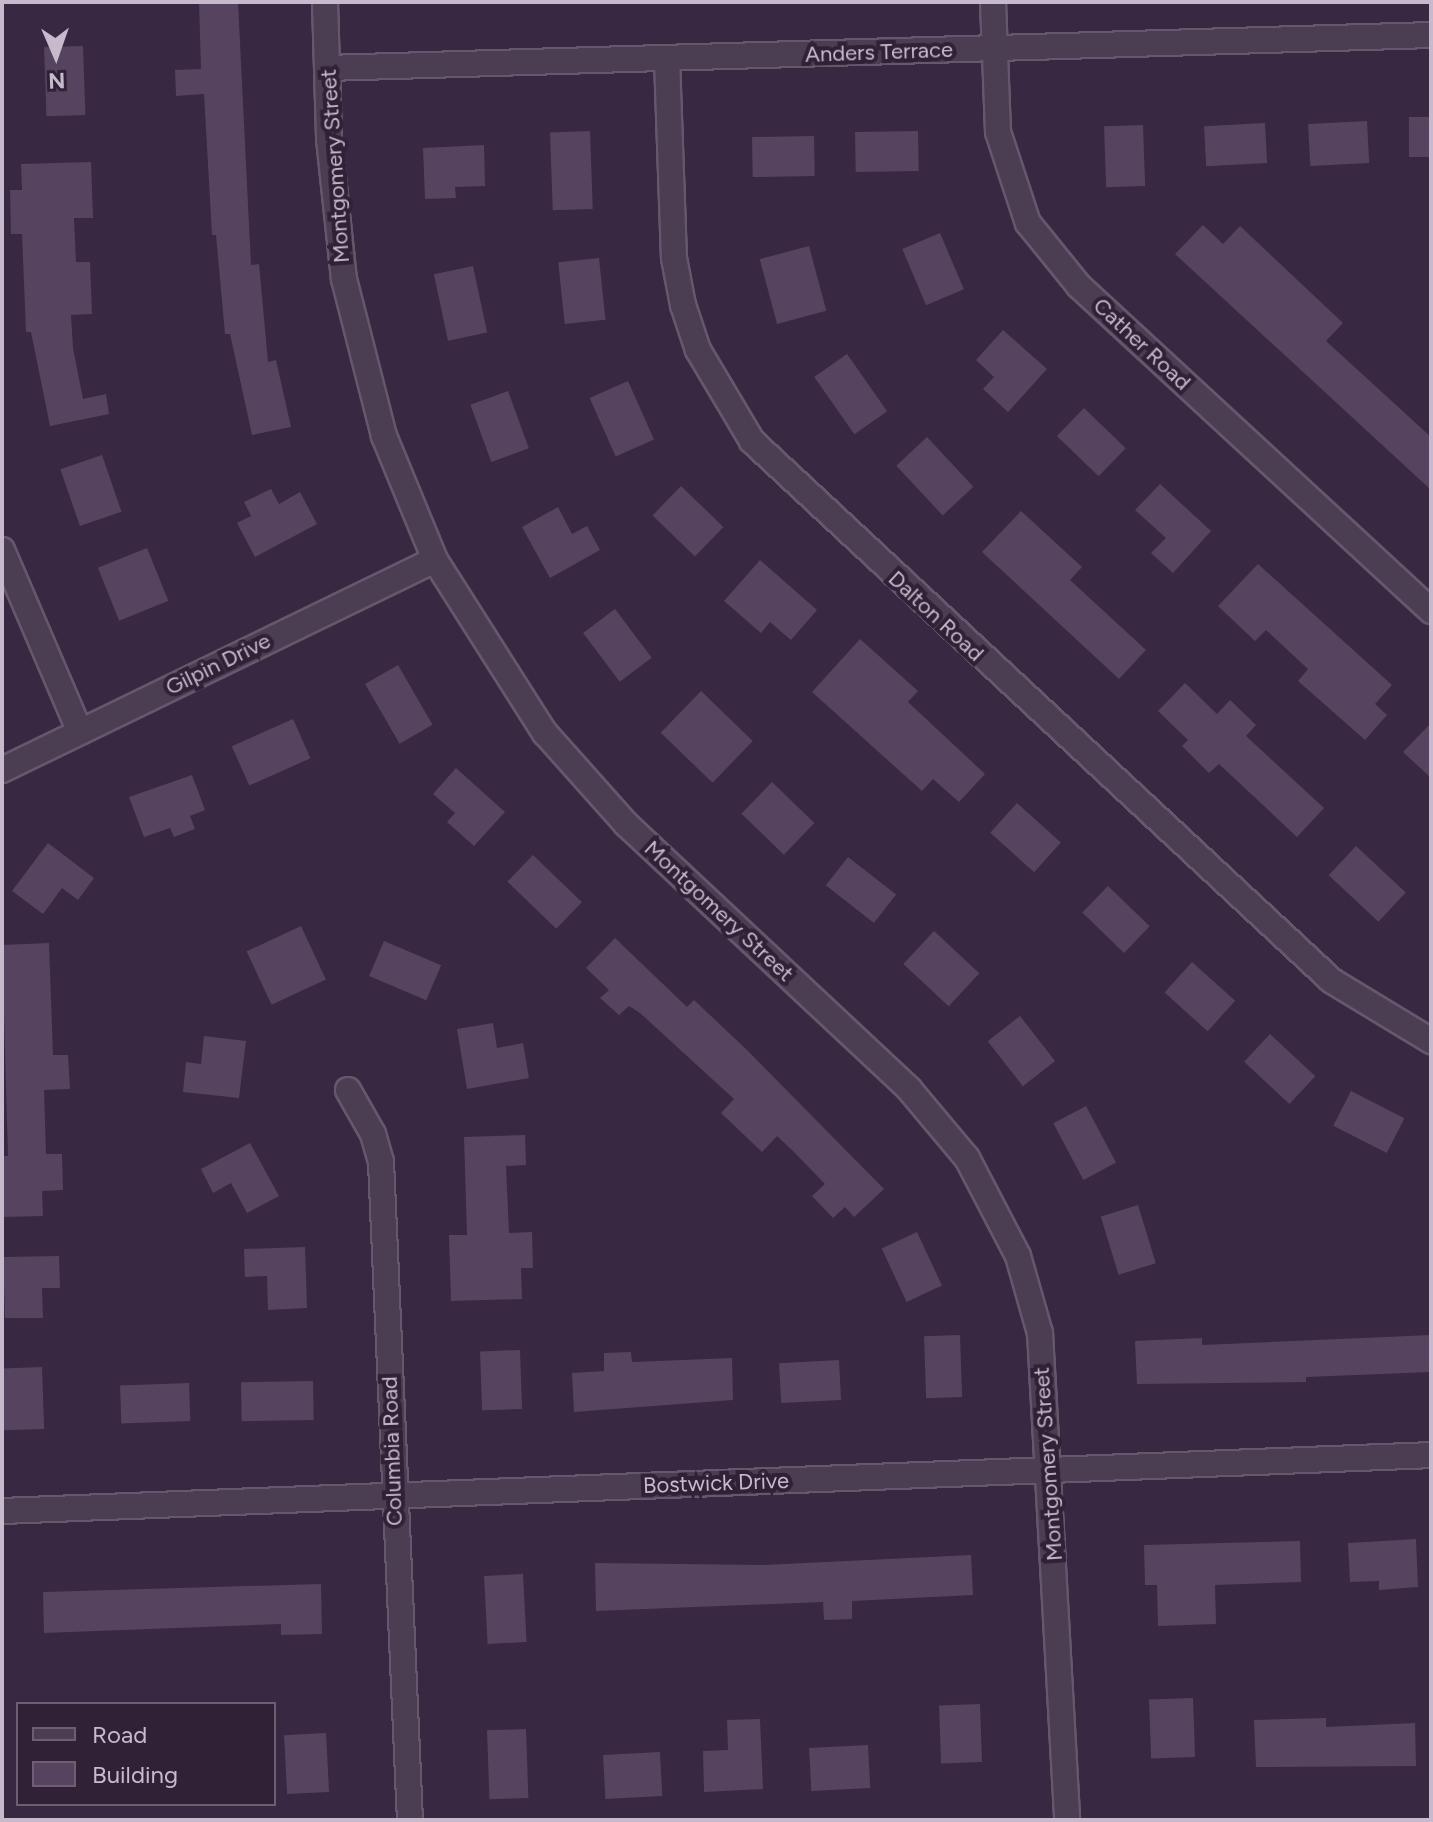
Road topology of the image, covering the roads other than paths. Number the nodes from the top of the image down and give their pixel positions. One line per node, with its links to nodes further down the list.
1 (325, 2): 6 (street, Montgomery Street)
2 (993, 2): 4 (street, Cather Road)
3 (1431, 35): 4 (street, Anders Terrace)
4 (994, 49): 5 (street, Anders Terrace); 9 (street, Cather Road)
5 (667, 59): 6 (street, Anders Terrace); 12 (street, Dalton Road)
6 (327, 68): 8 (street, Montgomery Street)
7 (2, 550): 10 (street)
8 (435, 560): 10 (street, Gilpin Drive); 15 (street, Montgomery Street)
9 (1431, 611)
10 (80, 732): 11 (street, Gilpin Drive)
11 (2, 770)
12 (1431, 1041)
13 (348, 1090): 16 (street, Columbia Road)
14 (1431, 1455): 15 (street, Bostwick Drive)
15 (1050, 1470): 16 (street, Bostwick Drive); 19 (street, Montgomery Street)
16 (394, 1495): 17 (street, Bostwick Drive); 18 (street, Columbia Road)
17 (2, 1511)
18 (410, 1820)
19 (1067, 1820)

